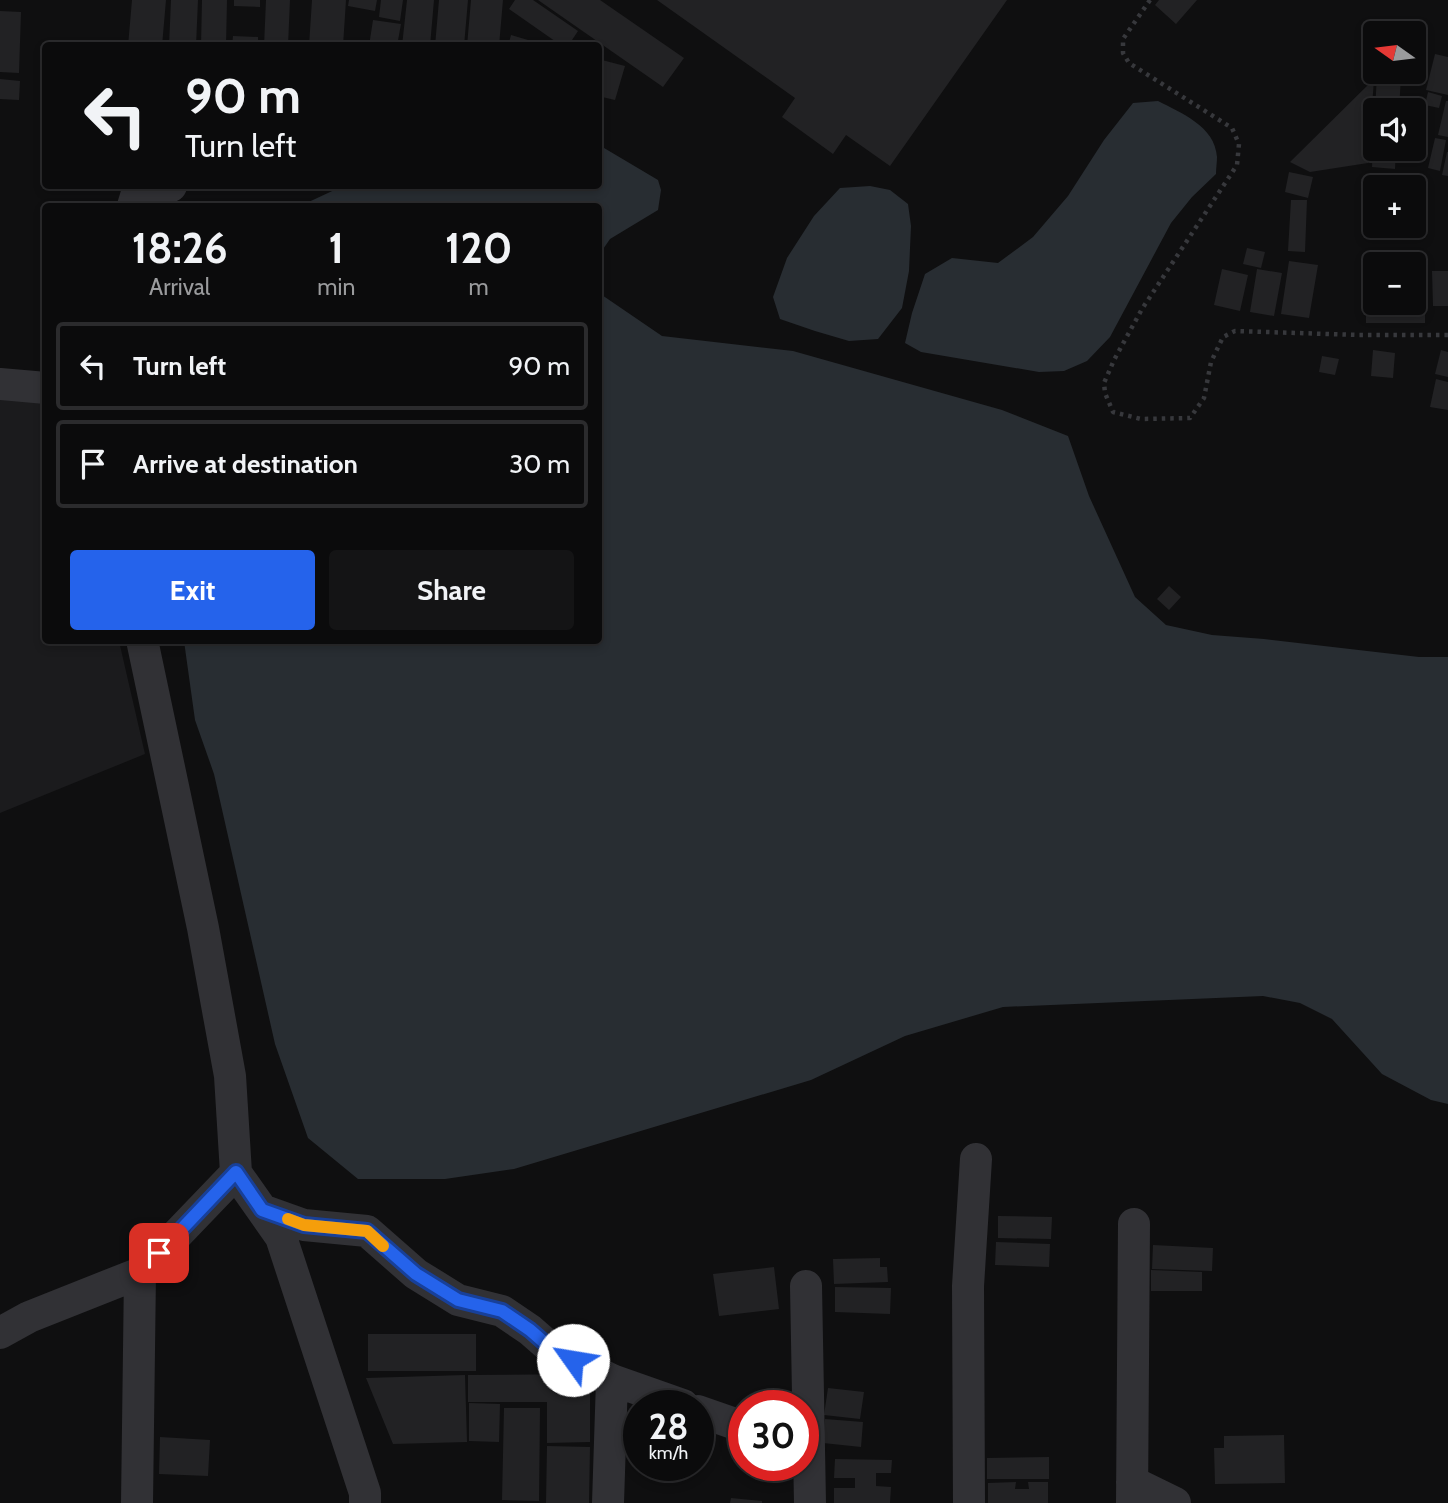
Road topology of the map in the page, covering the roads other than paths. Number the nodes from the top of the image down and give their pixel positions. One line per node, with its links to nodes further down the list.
1 (156, 189): 2 (street)
2 (134, 203)
3 (0, 384): 4 (street)
4 (42, 388)
5 (143, 644): 7 (street)
6 (976, 1159): 22 (street)
7 (236, 1172): 8 (street); 10 (street)
8 (262, 1210): 13 (street); 19 (street)
9 (1135, 1224): 17 (street)
10 (140, 1273): 12 (street); 18 (street)
11 (806, 1286): 15 (street)
12 (0, 1333)
13 (612, 1380): 14 (street); 20 (street)
14 (640, 1390)
15 (806, 1390)
16 (808, 1481): 21 (street)
17 (1132, 1493): 23 (street)
18 (137, 1503)
19 (365, 1503)
20 (608, 1503)
21 (810, 1503)
22 (969, 1503)
23 (1175, 1503)

